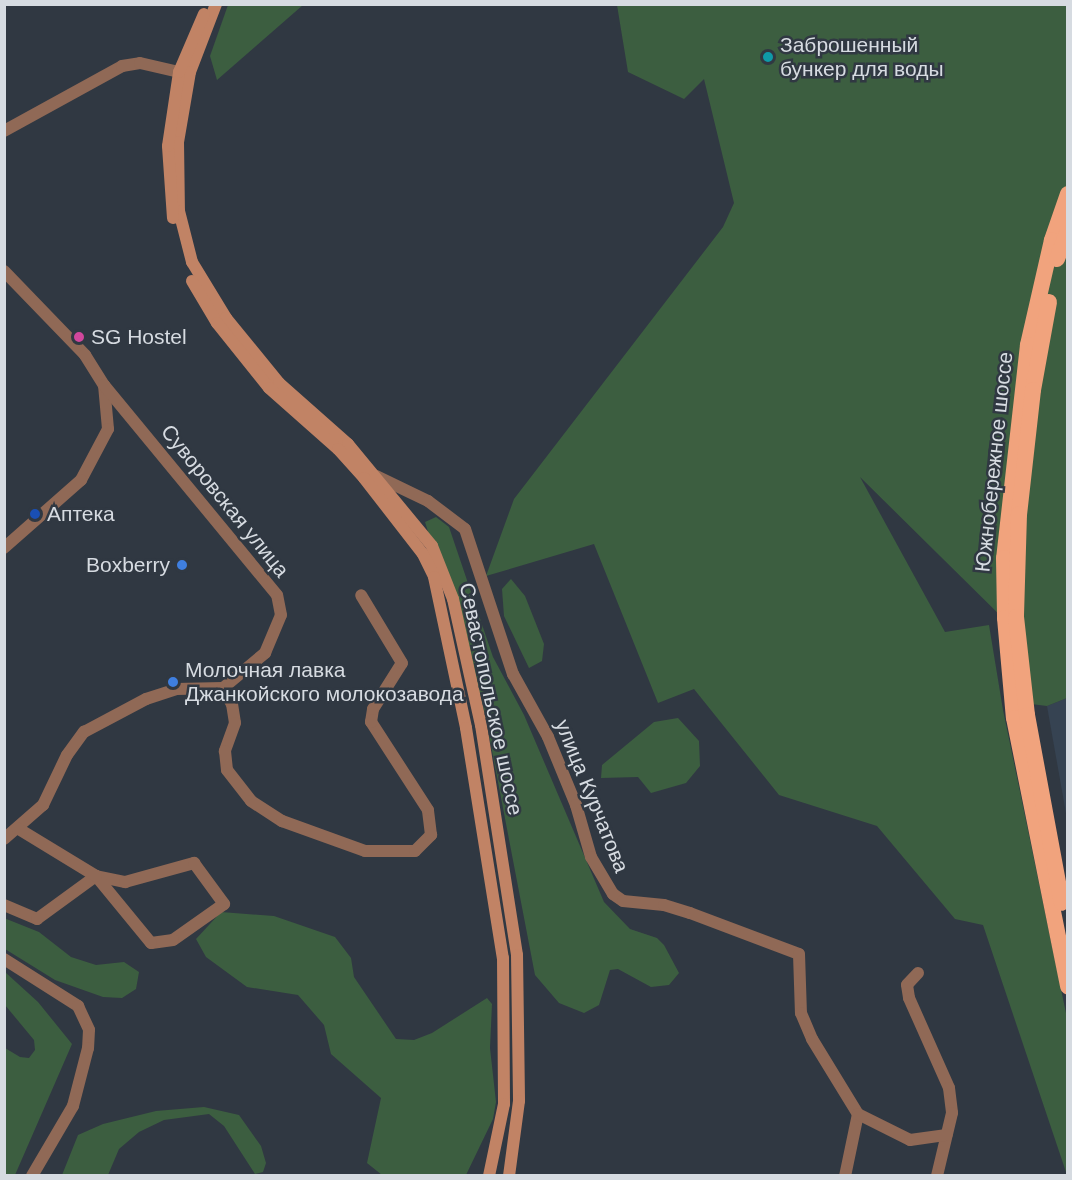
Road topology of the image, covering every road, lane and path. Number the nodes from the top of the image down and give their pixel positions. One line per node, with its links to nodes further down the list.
1 (208, 4): 3 (main road, Севастопольское шоссе)
2 (216, 4): 3 (main road)
3 (185, 72): 4 (street); 9 (main road, Севастопольское шоссе)
4 (4, 131)
5 (1068, 194): 13 (highway, Южнобережное шоссе)
6 (1068, 230): 13 (highway, Южнобережное шоссе)
7 (4, 271): 8 (street, Суворовская улица)
8 (104, 385): 10 (street, Суворовская улица); 12 (street, Суворовская улица)
9 (370, 477): 22 (street, улица Курчатова); 24 (main road, Севастопольское шоссе); 25 (main road, Севастопольское шоссе)
10 (4, 548)
11 (361, 595): 12 (street)
12 (223, 688): 14 (street)
13 (1021, 716): 18 (highway, Южнобережное шоссе); 21 (highway, Южнобережное шоссе)
14 (17, 828): 15 (street); 16 (street)
15 (4, 839)
16 (96, 876): 16 (street); 17 (street)
17 (4, 904)
18 (1068, 930)
19 (4, 959): 26 (street)
20 (918, 973): 23 (street)
21 (1068, 987)
22 (858, 1114): 23 (street); 28 (street)
23 (947, 1135): 29 (street)
24 (512, 1160): 25 (main road); 27 (main road, Севастопольское шоссе)
25 (488, 1174)
26 (32, 1176)
27 (509, 1176)
28 (845, 1176)
29 (937, 1176)

